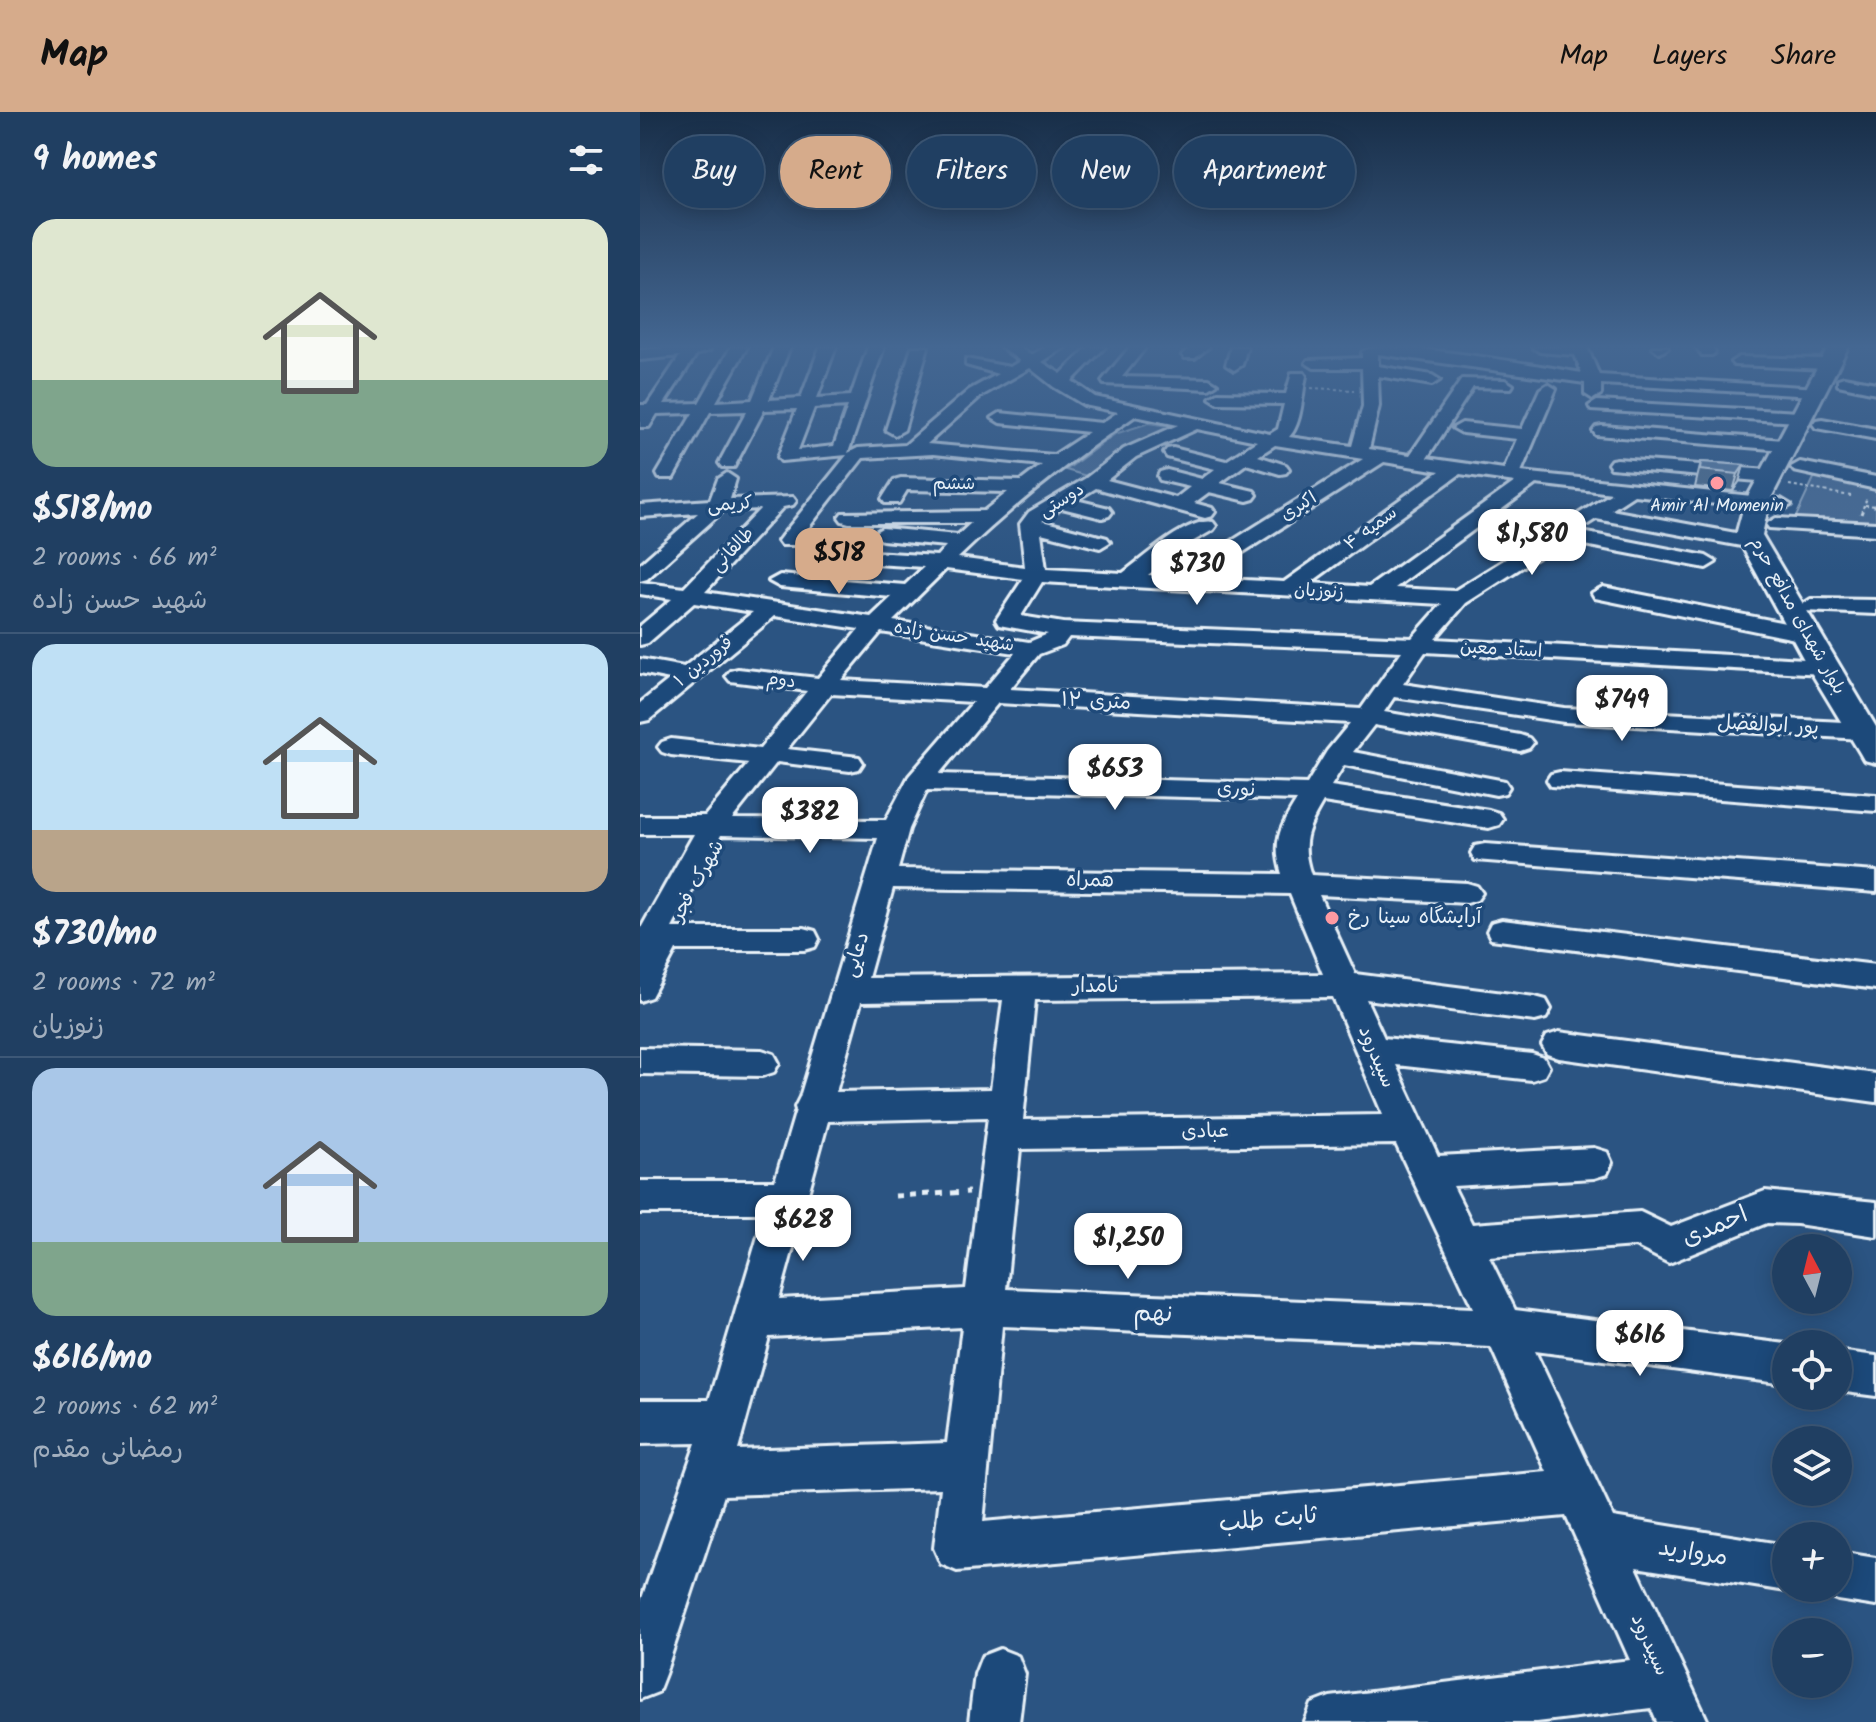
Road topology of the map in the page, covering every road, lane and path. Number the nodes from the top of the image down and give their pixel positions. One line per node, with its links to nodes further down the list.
1 (700, 422): 55 (street)
2 (750, 422): 51 (street)
3 (800, 422): 4 (street)
4 (851, 422)
5 (897, 422): 20 (street)
6 (942, 422): 27 (street)
7 (1113, 422): 18 (street, شهرک فجر)
8 (1192, 422): 17 (street)
9 (1288, 422): 23 (street)
10 (1370, 422): 30 (street)
11 (1441, 422): 33 (street)
12 (1529, 422): 22 (street)
13 (1602, 422): 26 (street)
14 (1809, 422): 25 (main road, بلوار شهدای مدافع حرم)
15 (1809, 422): 45 (main road, بلوار شهدای مدافع حرم)
16 (1816, 422): 21 (street)
17 (1196, 423): 23 (street); 40 (street, دوستی)
18 (1104, 428): 24 (street, شهرک فجر); 24 (street)
19 (1462, 428): 22 (street)
20 (895, 430)
21 (1876, 434)
22 (1528, 435): 37 (street)
23 (1275, 440): 30 (street); 32 (street)
24 (1085, 442): 31 (street, شهرک فجر)
25 (1784, 445): 26 (street); 45 (main road, بلوار شهدای مدافع حرم)
26 (1609, 448): 45 (street)
27 (911, 449): 28 (street); 47 (street)
28 (933, 449): 31 (street); 38 (street)
29 (1173, 453): 32 (street)
30 (1368, 456): 33 (street); 74 (street, اکبری)
31 (1058, 461): 43 (street, شهرک فجر)
32 (1237, 462): 34 (street); 42 (street)
33 (1414, 463): 35 (street)
34 (1280, 469)
35 (1455, 469): 37 (street); 76 (street, سمیه ۴)
36 (1167, 476): 42 (street)
37 (1510, 476): 39 (street)
38 (906, 477)
39 (1531, 479): 44 (street); 79 (street)
40 (1093, 482): 50 (street, دوستی); 52 (street)
41 (1876, 483): 45 (street)
42 (1206, 485): 46 (street); 52 (street)
43 (1025, 487): 48 (street, ششم); 57 (street, شهرک فجر)
44 (1629, 490): 45 (street); 59 (street, سپیدرود)
45 (1770, 494): 53 (path); 61 (street); 65 (main road, بلوار شهدای مدافع حرم); 82 (main road, بلوار شهدای مدافع حرم)
46 (1247, 495)
47 (820, 499): 49 (street, کریمی); 63 (street)
48 (892, 499)
49 (777, 502): 51 (street, کریمی); 80 (street, طالقانی)
50 (1060, 502): 58 (street); 60 (street, دوستی)
51 (718, 505): 55 (street, کریمی); 69 (street)
52 (1179, 505): 72 (street)
53 (1865, 505): 54 (path); 61 (path)
54 (1876, 506)
55 (671, 509): 56 (street, کریمی)
56 (640, 511)
57 (995, 512): 60 (street); 64 (street, شهرک فجر); 64 (street)
58 (1102, 512)
59 (1595, 513): 62 (street, سپیدرود); 65 (street)
60 (1033, 520): 70 (street, دوستی); 71 (street)
61 (1867, 529)
62 (1559, 534): 68 (street); 81 (street, سپیدرود)
63 (788, 541)
64 (964, 542): 67 (street, شهرک فجر)
65 (1752, 542): 87 (main road, بلوار شهدای مدافع حرم)
66 (825, 555): 67 (street, زنوزیان)
67 (941, 562): 70 (street, زنوزیان); 77 (street, شهرک فجر)
68 (1706, 562)
69 (640, 575)
70 (1036, 575): 71 (street, زنوزیان); 86 (street)
71 (1082, 578): 72 (street, زنوزیان)
72 (1128, 580): 74 (street, زنوزیان)
73 (780, 581): 77 (street)
74 (1180, 583): 76 (street, زنوزیان)
75 (640, 588): 80 (street, شهید حسن زاده)
76 (1287, 590): 79 (street, زنوزیان)
77 (906, 592): 85 (street, شهرک فجر)
78 (1603, 593): 87 (street)
79 (1373, 594): 81 (street, زنوزیان)
80 (688, 597): 84 (street, شهید حسن زاده); 88 (street, طالقانی)
81 (1458, 598): 89 (street, سپیدرود)
82 (1811, 606): 83 (street); 99 (main road, بلوار شهدای مدافع حرم)
83 (1876, 607)
84 (769, 610): 85 (street, شهید حسن زاده); 93 (street, فروردین ۱)
85 (878, 625): 90 (street, شهید حسن زاده); 95 (street, شهرک فجر)
86 (1063, 630): 89 (street); 90 (street, دعایی)
87 (1805, 634): 92 (main road, بلوار شهدای مدافع حرم)
88 (640, 638)
89 (1418, 645): 92 (street, استاد معین); 97 (street, سپیدرود)
90 (1031, 649): 96 (street, دعایی)
91 (640, 666): 93 (street)
92 (1823, 667): 99 (main road, بلوار شهدای مدافع حرم)
93 (689, 675): 98 (street, فروردین ۱)
94 (738, 676): 95 (street, دوم)
95 (831, 686): 96 (street, ۱۲ متری); 103 (street, شهرک فجر)
96 (990, 696): 97 (street, ۱۲ متری); 106 (street, دعایی)
97 (1378, 703): 99 (street, پور ابوالفضل); 100 (street); 102 (street, سپیدرود)
98 (641, 714)
99 (1872, 731)
100 (1520, 743)
101 (671, 747): 103 (street)
102 (1336, 756): 107 (street); 108 (street, سپیدرود)
103 (774, 757): 104 (street); 112 (street, شهرک فجر)
104 (850, 763)
105 (1560, 780): 109 (street)
106 (918, 782): 108 (street, نوری); 113 (street, دعایی)
107 (1496, 787)
108 (1314, 792): 110 (street, نوری); 117 (street, سپیدرود)
109 (1876, 803)
110 (1489, 819)
111 (640, 825): 112 (street)
112 (720, 826): 113 (street); 121 (street, شهرک فجر)
113 (895, 829): 115 (street, دعایی)
114 (1485, 853): 116 (street)
115 (881, 878): 117 (street, همراه); 126 (street, دعایی)
116 (1876, 882)
117 (1300, 884): 118 (street, همراه); 123 (street, سپیدرود)
118 (1467, 893)
119 (1502, 931): 122 (street)
120 (804, 939): 121 (street)
121 (649, 945): 125 (street, شهرک فجر)
122 (1876, 977)
123 (1346, 985): 124 (street, نامدار); 127 (street, نامدار); 129 (street, سپیدرود)
124 (1020, 988): 126 (street, نامدار); 135 (street)
125 (640, 989)
126 (847, 990): 134 (street, دعایی)
127 (1535, 1009)
128 (1559, 1045): 133 (street)
129 (1373, 1050): 132 (street); 136 (street, سپیدرود)
130 (640, 1061): 131 (street)
131 (762, 1063)
132 (1532, 1067)
133 (1876, 1088)
134 (812, 1107): 135 (street, عبادی); 142 (street, دعایی)
135 (1005, 1119): 136 (street, عبادی); 139 (street)
136 (1407, 1129): 138 (street, سپیدرود)
137 (1594, 1163): 138 (street)
138 (1428, 1172): 144 (street, سپیدرود)
139 (996, 1191): 140 (path); 145 (street)
140 (895, 1196)
141 (640, 1197): 142 (street)
142 (789, 1197): 146 (street, دعایی)
143 (1876, 1219): 144 (street, احمدی)
144 (1462, 1242): 147 (street, سپیدرود)
145 (983, 1307): 146 (street, نهم); 147 (street, نهم); 153 (street)
146 (754, 1319): 151 (street, دعایی)
147 (1503, 1328): 148 (street, نهم); 155 (street, سپیدرود)
148 (1772, 1362)
149 (1852, 1373): 150 (street)
150 (1876, 1376)
151 (724, 1421): 152 (street); 154 (street, دعایی)
152 (640, 1422)
153 (964, 1465): 154 (street); 155 (street, ثابت طلب)
154 (709, 1473): 160 (street, دعایی)
155 (1579, 1492): 156 (street, سپیدرود)
156 (1601, 1538): 157 (street, مروارید); 162 (street, سپیدرود)
157 (1772, 1566)
158 (1852, 1578): 159 (street)
159 (1876, 1582)
160 (640, 1674)
161 (1000, 1674): 163 (street)
162 (1674, 1701): 164 (street)
163 (994, 1722)
164 (1330, 1722)

